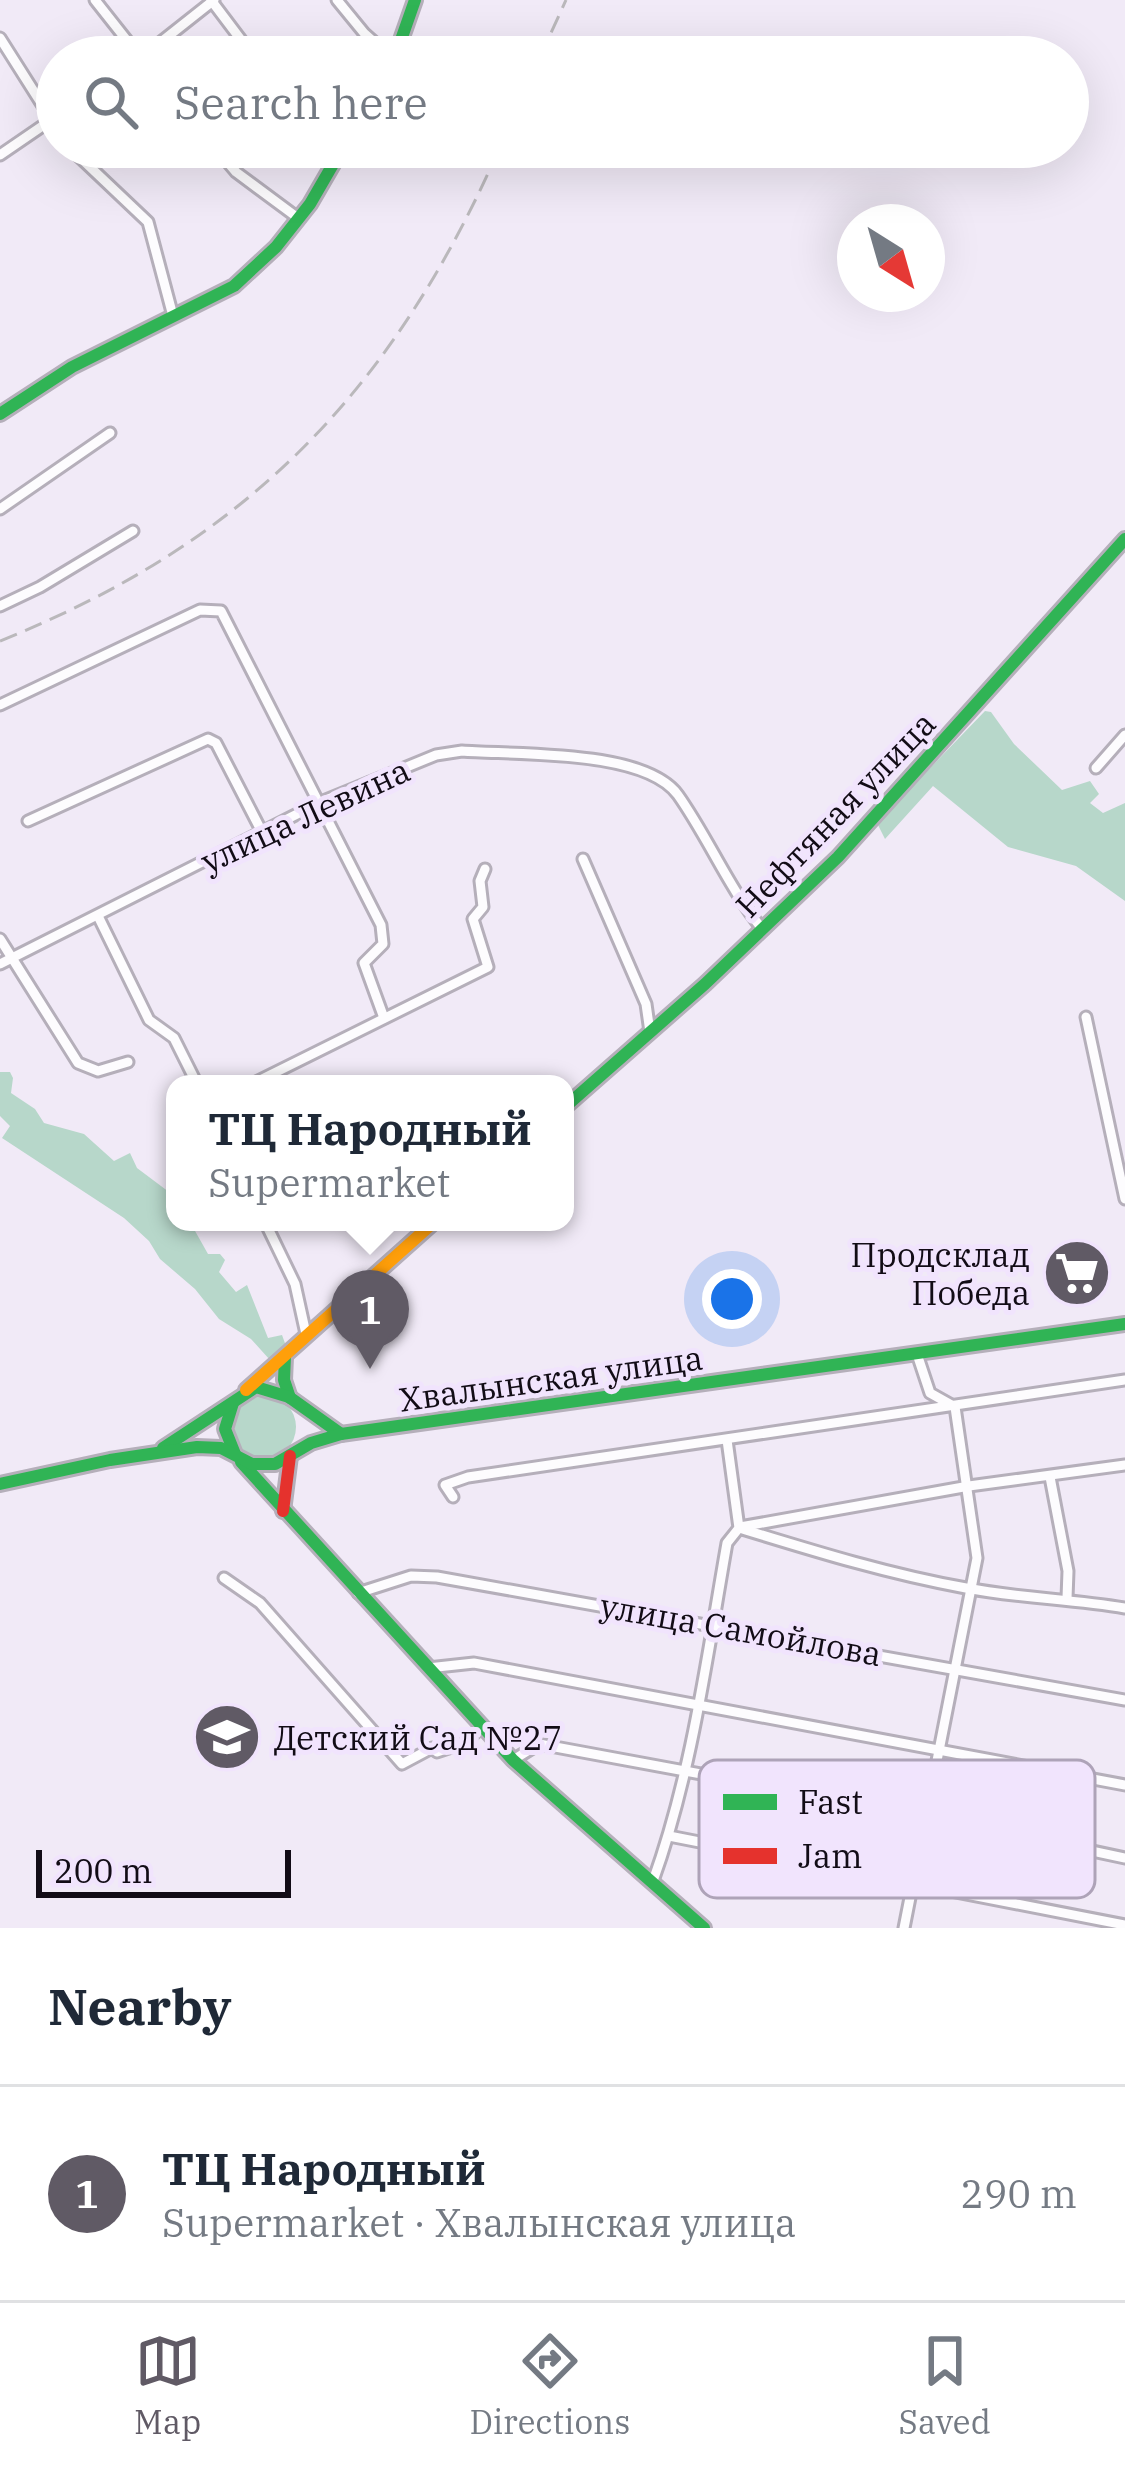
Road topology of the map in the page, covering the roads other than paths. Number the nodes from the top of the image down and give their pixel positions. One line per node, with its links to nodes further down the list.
1 (95, 0): 5 (street)
2 (212, 0): 6 (street); 7 (street)
3 (337, 0): 8 (street)
4 (415, 0): 9 (main road)
5 (124, 36)
6 (167, 36)
7 (239, 36)
8 (368, 36)
9 (401, 36)
10 (0, 38): 11 (street)
11 (36, 92)
12 (36, 133): 13 (street)
13 (0, 155)
14 (91, 168): 18 (street)
15 (233, 168): 17 (street)
16 (326, 168): 17 (main road)
17 (298, 218): 18 (main road)
18 (172, 316): 19 (main road)
19 (0, 414)
20 (110, 433): 21 (street)
21 (0, 509)
22 (133, 531): 24 (street)
23 (1125, 538): 34 (main road, Нефтяная улица)
24 (0, 606)
25 (0, 705): 28 (street)
26 (1125, 735): 27 (street)
27 (1096, 768)
28 (321, 802): 30 (street, улица Левина); 34 (street, улица Левина); 39 (street)
29 (28, 821): 30 (street)
30 (262, 832): 33 (street, улица Левина)
31 (583, 859): 40 (street)
32 (485, 869): 39 (street)
33 (98, 916): 36 (street, улица Левина); 42 (street)
34 (763, 930): 40 (main road, Нефтяная улица)
35 (0, 939): 36 (street)
36 (13, 958): 37 (street, улица Левина); 41 (street)
37 (0, 964)
38 (1086, 1017): 45 (street)
39 (384, 1018): 43 (street)
40 (650, 1032): 44 (main road, Нефтяная улица)
41 (128, 1062)
42 (192, 1075)
43 (270, 1075)
44 (574, 1099)
45 (1125, 1199)
46 (270, 1231): 49 (street)
47 (424, 1231): 49 (main road)
48 (1125, 1324): 51 (main road, Хвалынская улица)
49 (306, 1334): 50 (main road)
50 (288, 1351): 53 (main road); 54 (main road)
51 (917, 1354): 55 (street); 57 (main road, Хвалынская улица)
52 (1125, 1380): 55 (street)
53 (242, 1393): 54 (main road); 59 (main road); 61 (main road)
54 (290, 1398): 56 (main road)
55 (955, 1408): 58 (street); 65 (street)
56 (302, 1422): 57 (main road); 60 (main road)
57 (340, 1434): 60 (main road, Хвалынская улица)
58 (727, 1440): 66 (street); 68 (street)
59 (159, 1451): 61 (main road); 64 (main road)
60 (292, 1454): 61 (main road); 67 (main road)
61 (239, 1460): 67 (main road)
62 (1125, 1465): 63 (street)
63 (1050, 1477): 65 (street); 72 (street)
64 (0, 1484)
65 (969, 1486): 68 (street); 70 (street)
66 (453, 1497)
67 (283, 1512): 71 (main road)
68 (739, 1528): 70 (street); 74 (street)
69 (224, 1577): 79 (street)
70 (971, 1589): 72 (street); 75 (street)
71 (358, 1593): 74 (street, улица Самойлова); 76 (main road)
72 (1067, 1598): 73 (street)
73 (1125, 1608)
74 (715, 1625): 75 (street, улица Самойлова); 78 (street)
75 (957, 1667): 77 (street, улица Самойлова); 80 (street)
76 (427, 1669): 78 (street); 79 (main road)
77 (1125, 1700)
78 (698, 1705): 80 (street); 84 (street)
79 (482, 1727): 81 (main road)
80 (942, 1750): 82 (street); 83 (street)
81 (513, 1760): 84 (street); 92 (main road)
82 (940, 1760)
83 (994, 1760)
84 (683, 1772): 85 (street); 88 (street)
85 (699, 1775)
86 (1095, 1779): 87 (street)
87 (1125, 1785)
88 (669, 1836): 89 (street); 92 (street)
89 (699, 1842)
90 (1095, 1852): 91 (street)
91 (1125, 1858)
92 (653, 1882): 96 (main road)
93 (911, 1898): 97 (street)
94 (988, 1898): 95 (street)
95 (1125, 1924)
96 (704, 1928)
97 (904, 1928)

